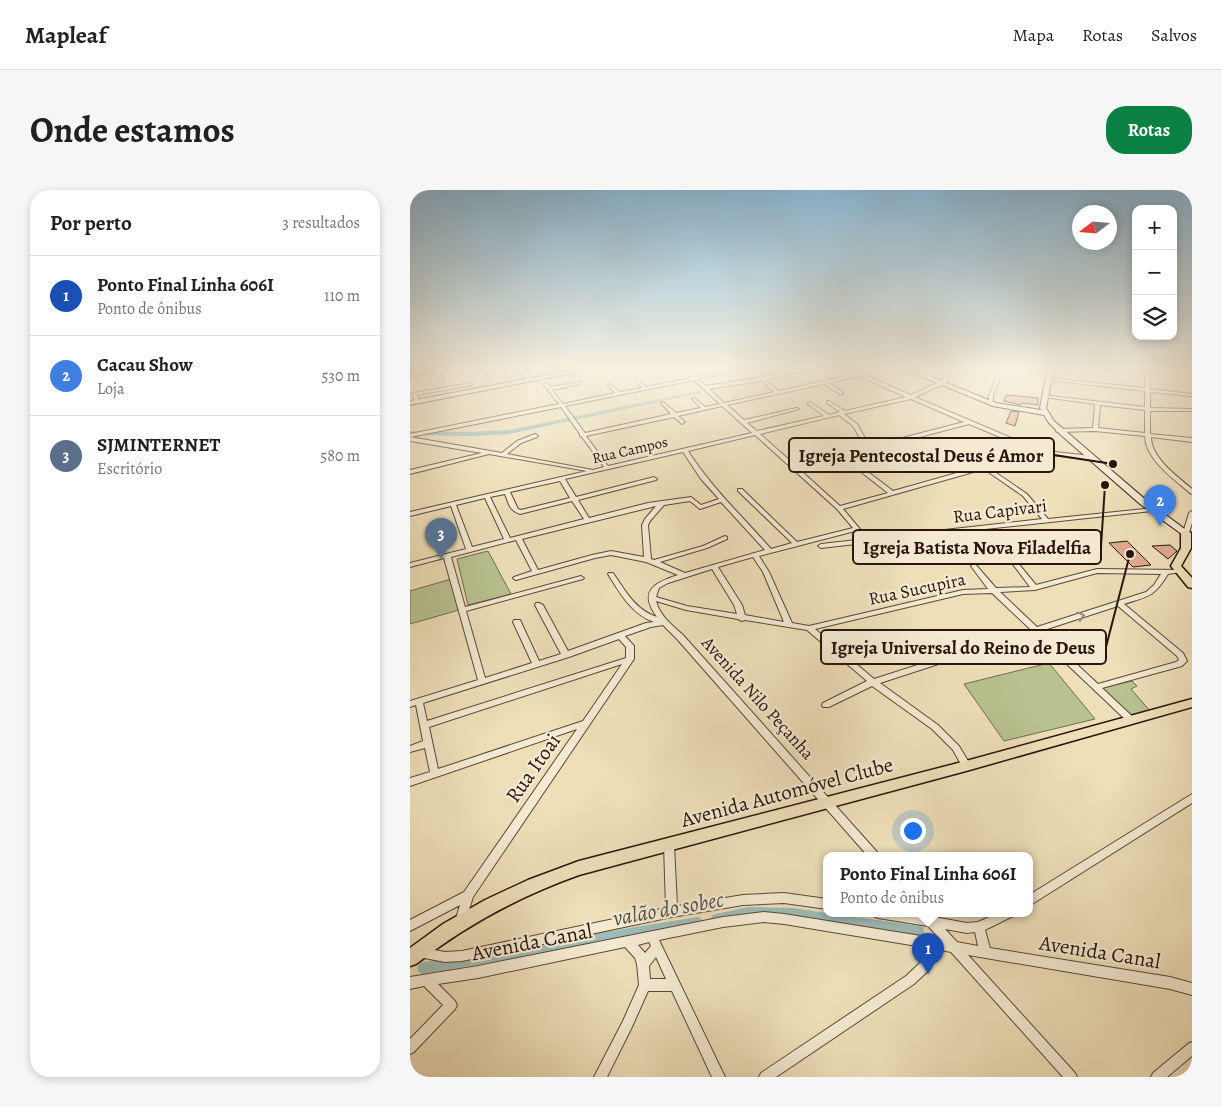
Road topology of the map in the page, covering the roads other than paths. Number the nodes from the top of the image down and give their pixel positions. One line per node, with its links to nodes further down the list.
1 (540, 408): 28 (street)
2 (565, 408): 25 (street)
3 (669, 408): 18 (street)
4 (702, 408): 18 (street)
5 (727, 408): 21 (street)
6 (819, 408): 19 (street)
7 (837, 408): 17 (street)
8 (862, 408): 17 (street, Rua Campos)
9 (937, 408): 22 (street)
10 (1034, 408): 14 (main road)
11 (1097, 408): 23 (street)
12 (1136, 408): 15 (street)
13 (797, 409): 21 (street)
14 (1044, 410): 24 (main road)
15 (1147, 410): 16 (street); 27 (street)
16 (1192, 410)
17 (842, 413): 19 (street, Rua Campos); 32 (street)
18 (675, 414): 20 (street); 25 (street)
19 (829, 416): 26 (street, Rua Campos)
20 (682, 422)
21 (743, 422): 26 (street)
22 (969, 422): 32 (street); 37 (street)
23 (1095, 429): 24 (street); 27 (street)
24 (1059, 431): 37 (main road)
25 (582, 434): 39 (street)
26 (756, 434): 33 (street, Rua Campos); 40 (street)
27 (1148, 435): 30 (street); 47 (street)
28 (411, 436): 34 (street)
29 (535, 436): 35 (street)
30 (1192, 440)
31 (984, 444): 38 (street)
32 (875, 448): 36 (street)
33 (685, 450): 39 (street, Rua Campos); 51 (street)
34 (490, 452): 35 (street); 42 (street)
35 (503, 454): 41 (street)
36 (844, 456): 40 (street); 48 (street)
37 (1091, 458): 55 (main road)
38 (984, 467): 48 (street); 59 (street)
39 (607, 468): 41 (street, Rua Campos)
40 (795, 468): 54 (street)
41 (595, 470): 43 (street, Rua Campos)
42 (410, 472)
43 (562, 479): 46 (street, Rua Campos); 50 (street)
44 (654, 479): 50 (street)
45 (740, 490): 66 (street)
46 (507, 492): 49 (street, Rua Campos); 50 (street)
47 (1192, 492)
48 (892, 493): 54 (street)
49 (487, 496): 53 (street, Rua Campos); 65 (street)
50 (574, 500): 58 (street)
51 (722, 500): 52 (street); 70 (street)
52 (662, 503): 58 (street); 74 (street)
53 (453, 504): 57 (street, Rua Campos); 69 (street)
54 (839, 508): 61 (street)
55 (1152, 509): 59 (street, Rua Capivari); 62 (main road)
56 (1192, 513): 62 (street)
57 (410, 514)
58 (588, 520): 63 (street)
59 (1047, 521): 60 (street, Rua Capivari)
60 (981, 528): 67 (street, Rua Capivari); 86 (street)
61 (856, 529): 66 (street); 67 (street)
62 (1189, 535): 71 (main road)
63 (518, 538): 65 (street); 79 (street)
64 (725, 538): 74 (street)
65 (508, 541): 69 (street)
66 (795, 543): 70 (street)
67 (859, 543): 68 (street, Rua Capivari)
68 (821, 546)
69 (470, 550): 73 (street)
70 (769, 551): 72 (street)
71 (1189, 552): 78 (main road)
72 (755, 555): 77 (street); 95 (street)
73 (447, 556): 75 (street); 91 (street)
74 (651, 561): 79 (street); 82 (street)
75 (410, 565)
76 (974, 566): 87 (street)
77 (714, 567): 82 (street); 92 (street)
78 (1179, 571): 80 (street, Rua Sucupira); 85 (main road)
79 (536, 572): 83 (street)
80 (1166, 572): 86 (street, Rua Sucupira); 89 (street)
81 (611, 574): 94 (street, Avenida Nilo Peçanha)
82 (684, 575): 88 (street)
83 (516, 578)
84 (581, 578): 91 (street)
85 (1192, 585)
86 (1035, 588): 87 (street, Rua Sucupira)
87 (996, 591): 96 (street, Rua Sucupira); 97 (street)
88 (653, 598): 92 (street); 94 (street)
89 (1120, 604): 97 (street, one-way to 89); 104 (street)
90 (539, 605): 99 (street)
91 (462, 610): 102 (street)
92 (742, 619): 95 (street)
93 (517, 622): 101 (street)
94 (664, 622): 98 (street); 117 (street, Avenida Nilo Peçanha)
95 (789, 625): 96 (street)
96 (809, 628): 103 (street)
97 (1035, 630): 103 (street); 104 (street)
98 (621, 636): 99 (street); 100 (street)
99 (566, 655): 101 (street)
100 (630, 659): 109 (street, Rua Itoai); 110 (street)
101 (537, 664): 102 (street)
102 (482, 681): 105 (street)
103 (873, 682): 107 (street); 113 (street)
104 (1096, 687): 108 (street)
105 (414, 703): 110 (street)
106 (1192, 703): 108 (main road, Avenida Automóvel Clube)
107 (826, 706)
108 (1131, 720): 113 (main road, Avenida Automóvel Clube)
109 (586, 723): 114 (street); 120 (street, Rua Itoai)
110 (424, 725): 111 (street)
111 (429, 744): 112 (street); 114 (street)
112 (410, 749)
113 (966, 766): 117 (main road, Avenida Automóvel Clube)
114 (435, 774): 115 (street)
115 (410, 782)
116 (1192, 798): 121 (street)
117 (828, 803): 118 (main road, Avenida Automóvel Clube); 119 (street, Avenida Nilo Peçanha)
118 (669, 845): 123 (street); 127 (main road, Avenida Automóvel Clube)
119 (870, 852)
120 (468, 895): 127 (street, Rua Itoai); 128 (street)
121 (1033, 898)
122 (823, 903): 123 (street, Avenida Canal)
123 (672, 912): 134 (street, Avenida Canal)
124 (908, 917): 126 (street)
125 (1002, 917): 129 (street)
126 (930, 920): 129 (street); 132 (street)
127 (460, 923): 134 (main road, Avenida Automóvel Clube)
128 (410, 926)
129 (980, 930): 133 (street)
130 (628, 942): 131 (street, Avenida Canal); 135 (street); 136 (street, Avenida Canal)
131 (654, 942): 132 (street, Avenida Canal); 135 (street); 139 (street)
132 (947, 944): 133 (street, Avenida Canal); 145 (street); 146 (street)
133 (984, 950): 140 (street, Avenida Canal)
134 (414, 955)
135 (644, 964): 138 (street)
136 (427, 981): 137 (street, Avenida Canal); 141 (street)
137 (410, 983)
138 (645, 985): 139 (street); 143 (street)
139 (674, 985): 144 (street)
140 (1192, 989)
141 (410, 1048)
142 (1192, 1048): 147 (street)
143 (600, 1077)
144 (719, 1077)
145 (765, 1077)
146 (1071, 1077)
147 (1157, 1077)

